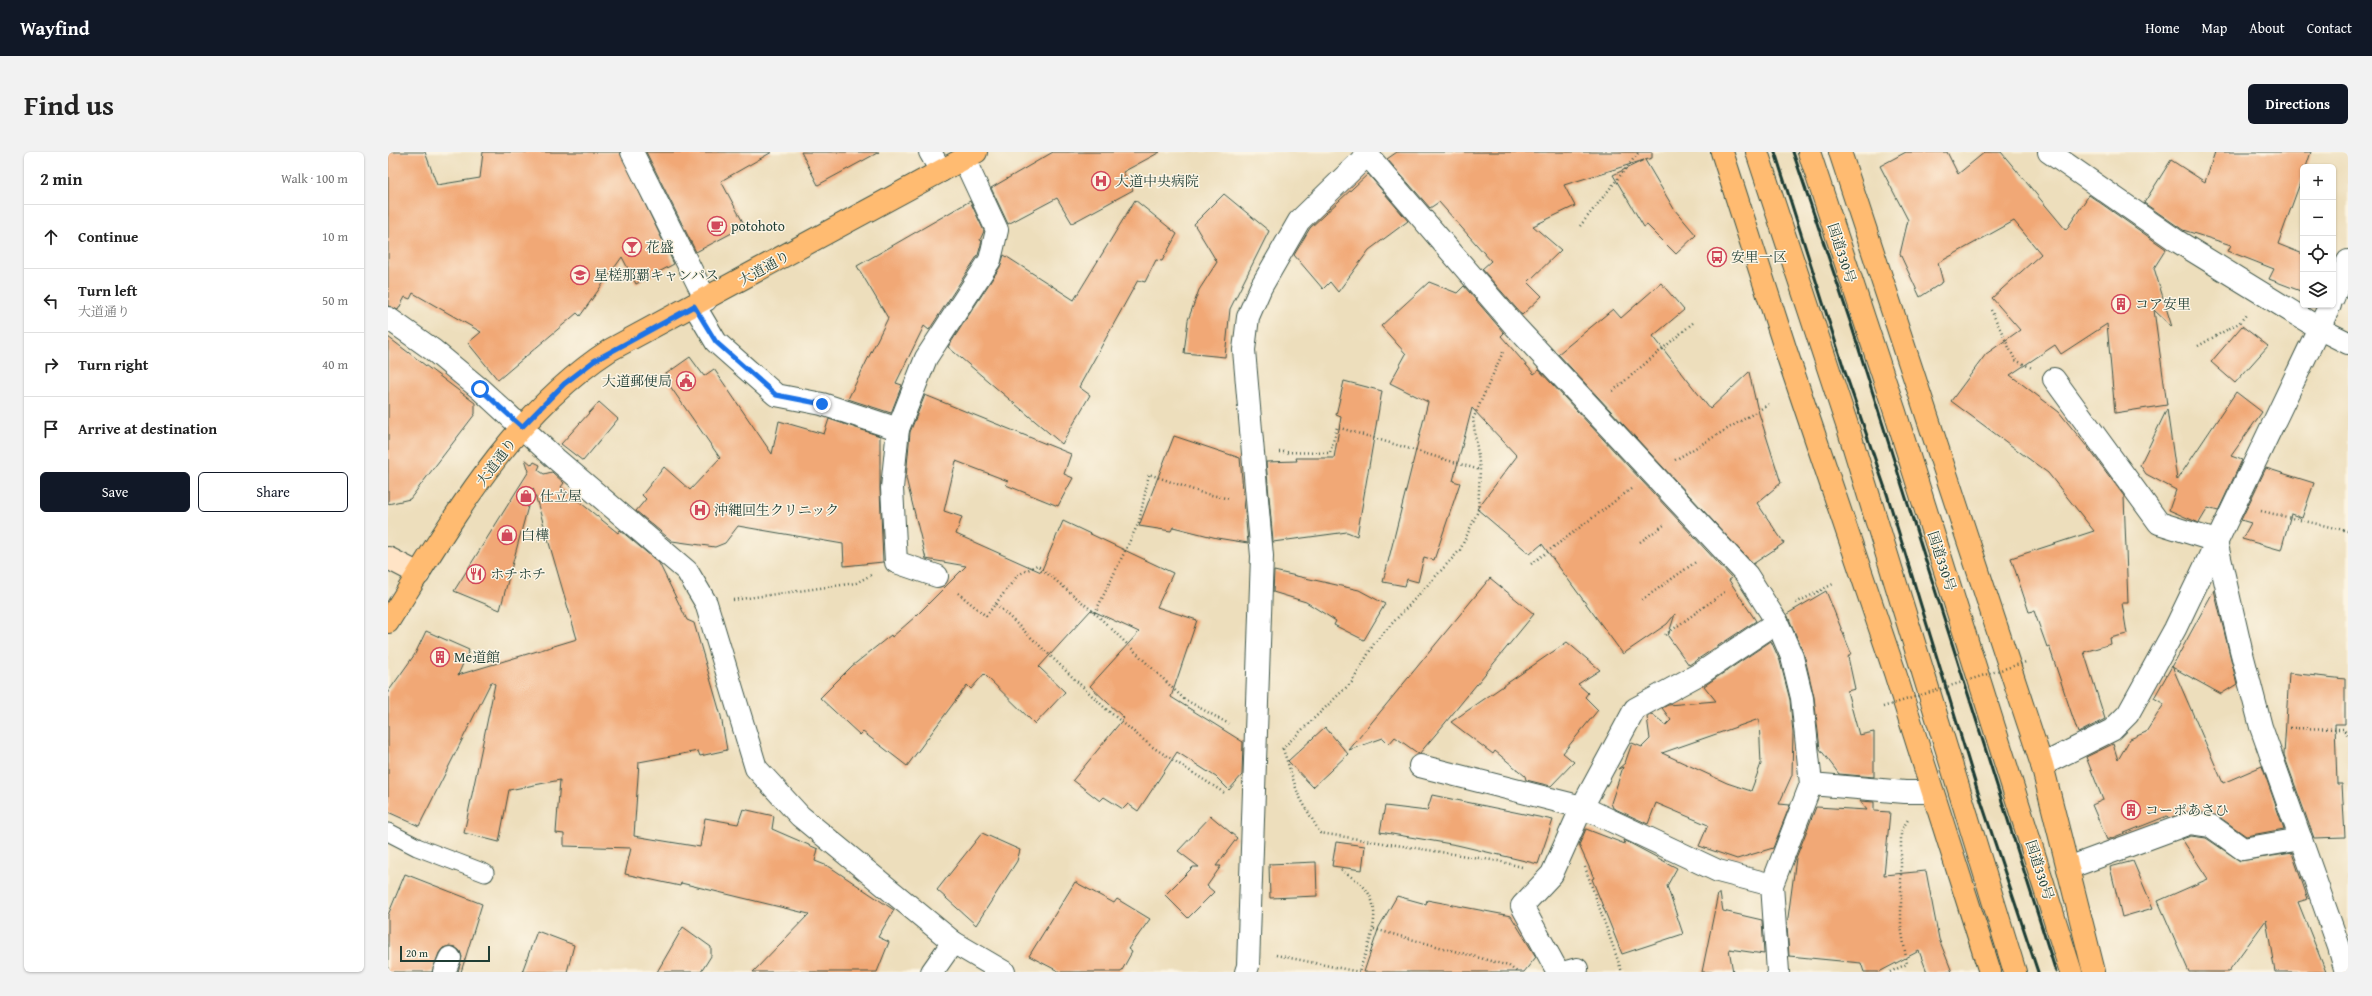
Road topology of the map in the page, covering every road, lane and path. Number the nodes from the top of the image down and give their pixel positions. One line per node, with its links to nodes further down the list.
1 (632, 152): 16 (street)
2 (930, 152): 11 (street)
3 (1639, 152): 12 (path)
4 (1722, 152): 59 (main road)
5 (1758, 152): 85 (main road)
6 (1809, 152): 86 (main road, 国道330号)
7 (1840, 152): 56 (main road)
8 (2049, 152): 15 (street)
9 (1366, 154): 21 (street); 29 (street)
10 (970, 155): 11 (main road, 大道通り); 28 (street)
11 (941, 171): 16 (main road, 大道通り)
12 (1580, 226)
13 (2348, 262): 14 (street)
14 (2336, 291)
15 (2265, 295): 22 (street); 24 (path)
16 (700, 303): 27 (main road, 大道通り); 28 (street)
17 (2329, 308): 22 (street)
18 (1992, 310): 25 (path)
19 (388, 318): 27 (street)
20 (1694, 322): 26 (path)
21 (1514, 325): 26 (street); 30 (path)
22 (2320, 329): 23 (street); 31 (street)
23 (2348, 343)
24 (2198, 346)
25 (2054, 379): 34 (street)
26 (1592, 410): 35 (street)
27 (522, 427): 38 (main road, 大道通り); 43 (street)
28 (898, 429): 37 (street)
29 (1252, 451): 30 (path); 32 (street)
30 (1480, 470): 54 (path)
31 (2234, 504): 33 (path); 34 (street)
32 (1257, 505): 45 (path); 52 (street)
33 (2348, 531)
34 (2216, 541): 51 (street); 56 (street)
35 (1721, 545): 39 (street); 42 (path)
36 (388, 558): 38 (street)
37 (896, 562): 40 (street); 43 (path)
38 (419, 574): 47 (main road, 大道通り)
39 (1747, 575): 46 (street); 48 (path)
40 (938, 576): 44 (path)
41 (1835, 583): 46 (path)
42 (1642, 600)
43 (706, 603): 72 (street)
44 (996, 604): 45 (path); 60 (path)
45 (1095, 613): 52 (path)
46 (1775, 619): 58 (street); 61 (street)
47 (388, 622)
48 (1665, 635)
49 (2026, 662): 50 (path, bridge)
50 (1883, 707)
51 (2261, 727): 53 (path); 65 (street)
52 (1256, 735): 55 (street)
53 (2348, 738)
54 (1283, 749): 55 (path); 69 (path)
55 (1255, 762): 60 (street)
56 (2042, 765): 66 (main road)
57 (1420, 766): 61 (street)
58 (1811, 784): 59 (street); 70 (street)
59 (1932, 792): 84 (main road)
60 (1254, 798): 74 (street)
61 (1582, 807): 63 (street); 70 (street)
62 (1912, 813): 83 (path)
63 (1571, 828): 69 (street); 81 (path)
64 (388, 832): 68 (lane)
65 (2301, 839): 66 (street); 73 (street)
66 (2068, 868): 87 (main road)
67 (1341, 870): 71 (path)
68 (485, 872)
69 (1552, 874): 75 (street)
70 (1772, 885): 82 (street)
71 (1374, 929): 79 (path); 80 (path)
72 (953, 942): 76 (street); 77 (street)
73 (2344, 945): 88 (street)
74 (1248, 950): 78 (street); 79 (path)
75 (1567, 971)
76 (932, 972)
77 (1004, 972)
78 (1246, 972)
79 (1360, 972)
80 (1517, 972)
81 (1622, 972)
82 (1778, 972)
83 (1890, 972)
84 (1990, 972)
85 (2015, 972)
86 (2071, 972)
87 (2094, 972)
88 (2346, 972)

